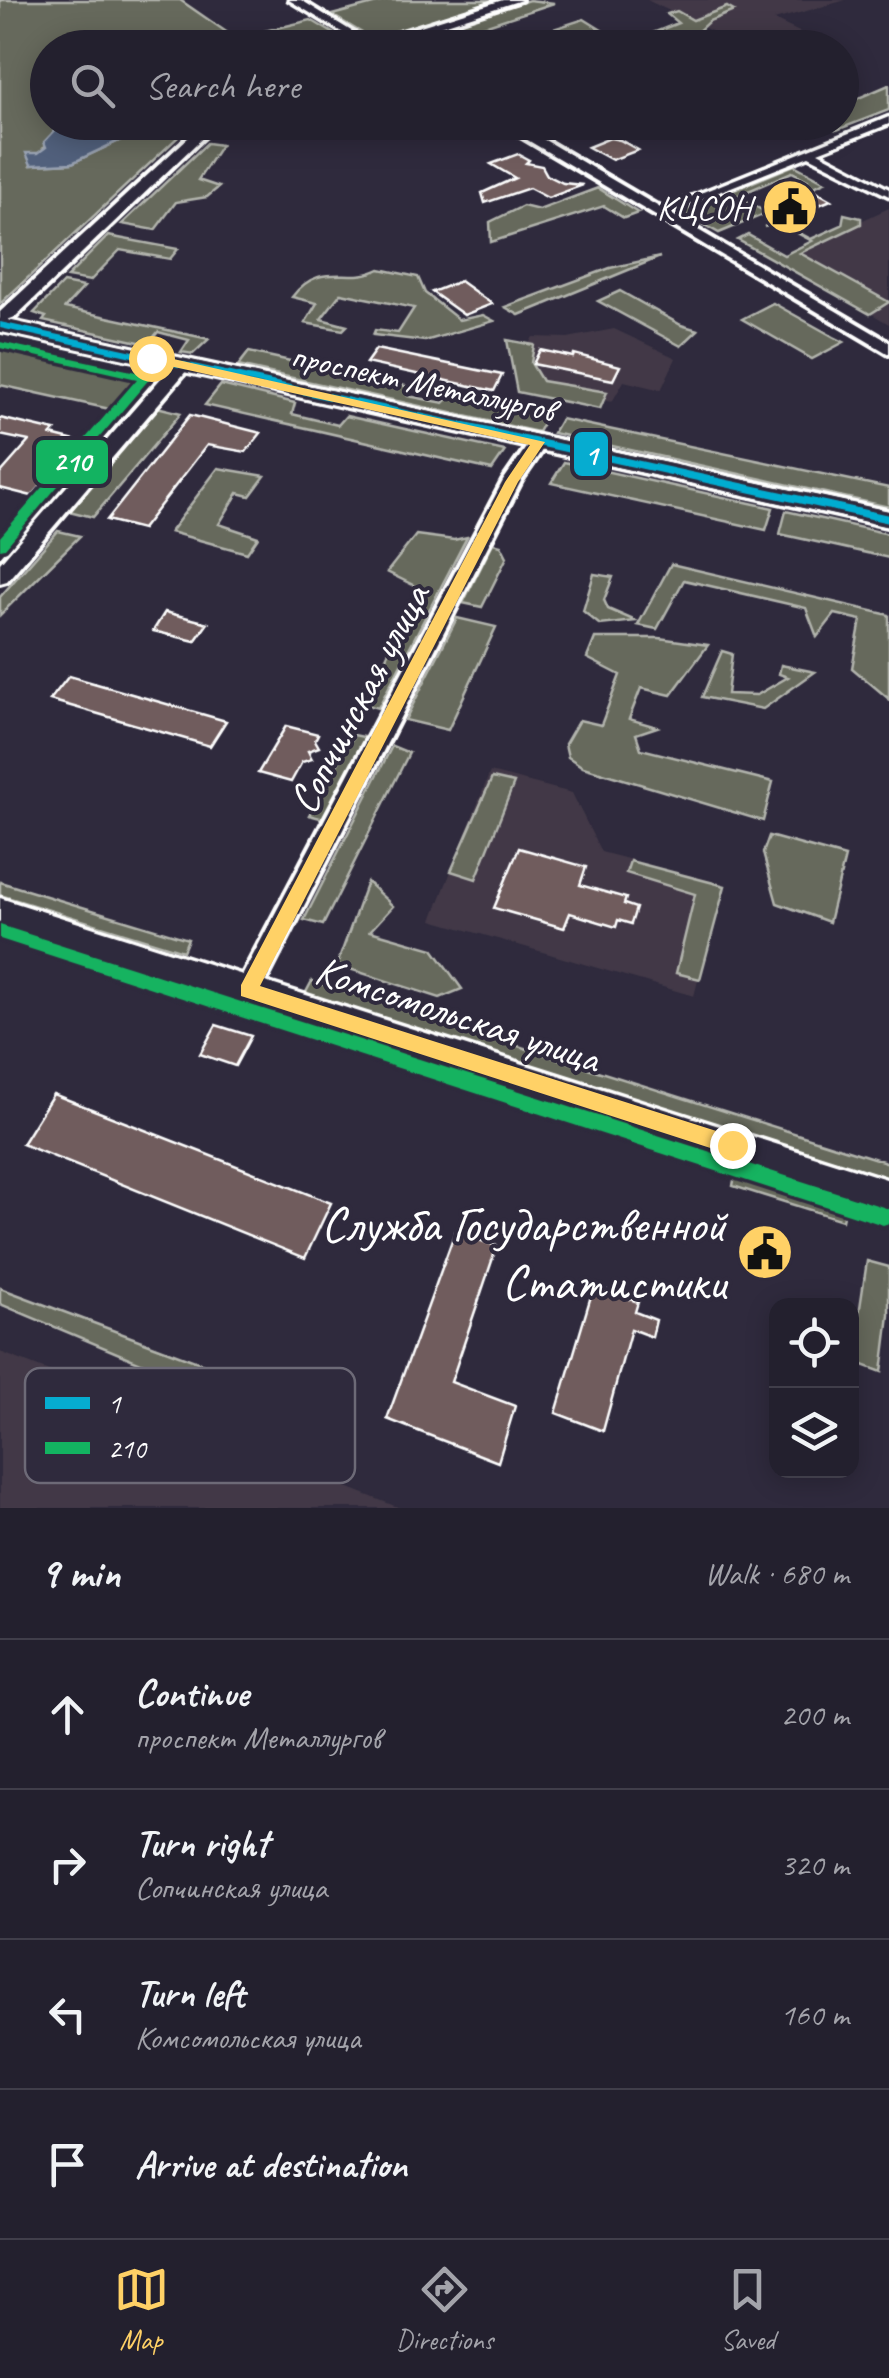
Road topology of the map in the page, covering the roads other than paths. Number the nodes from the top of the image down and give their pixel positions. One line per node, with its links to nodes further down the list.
1 (294, 0): 3 (street)
2 (515, 0): 4 (street)
3 (342, 30)
4 (418, 30)
5 (889, 120): 6 (street)
6 (859, 132)
7 (194, 140): 13 (street)
8 (533, 140): 12 (street)
9 (839, 140): 10 (street)
10 (809, 152): 11 (street); 12 (street)
11 (889, 193)
12 (657, 213): 14 (street)
13 (7, 321): 15 (main road, проспект Металлургов)
14 (889, 350)
15 (182, 365): 16 (main road, проспект Металлургов); 18 (street)
16 (538, 442): 17 (main road, проспект Металлургов); 20 (street, Сопчинская улица)
17 (889, 519)
18 (0, 576)
19 (0, 912): 20 (main road, Комсомольская улица)
20 (248, 990): 21 (main road, Комсомольская улица)
21 (889, 1197)

